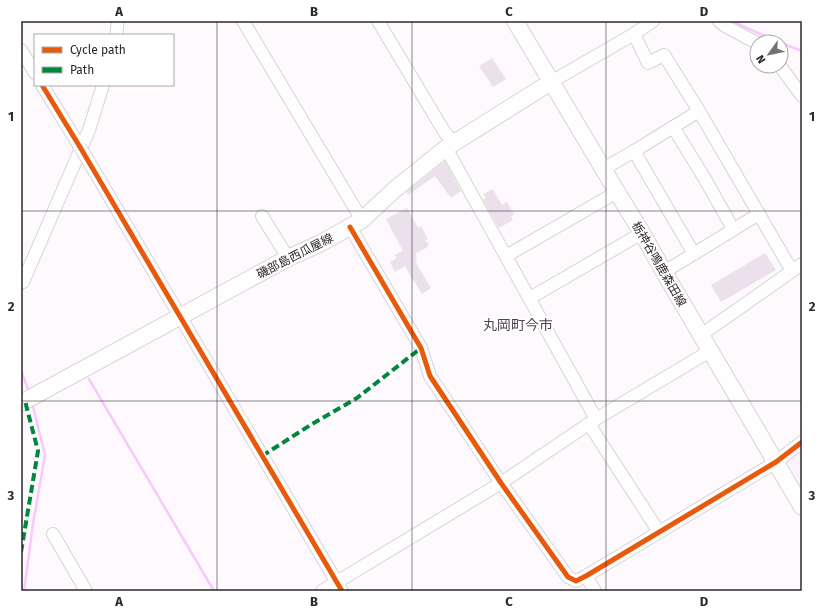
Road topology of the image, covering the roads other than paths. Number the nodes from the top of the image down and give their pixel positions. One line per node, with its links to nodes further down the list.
1 (118, 21): 7 (street)
2 (243, 21): 25 (street)
3 (378, 21): 19 (street)
4 (515, 21): 13 (main road, 栃神谷鳴鹿森田線)
5 (653, 21): 8 (street)
6 (718, 21): 9 (street)
7 (116, 34)
8 (634, 34): 13 (street); 17 (street)
9 (749, 40)
10 (21, 50): 11 (street)
11 (34, 71)
12 (786, 74): 16 (street)
13 (551, 82): 19 (main road, 磯部島西瓜屋線); 21 (main road, 栃神谷鳴鹿森田線)
14 (43, 86): 36 (street, bridge)
15 (103, 86): 34 (street)
16 (802, 96)
17 (699, 112): 18 (street); 23 (street)
18 (673, 127): 20 (street); 26 (street)
19 (450, 145): 25 (main road, 磯部島西瓜屋線); 29 (street)
20 (634, 151): 21 (street); 28 (street)
21 (603, 169): 22 (main road, 栃神谷鳴鹿森田線)
22 (617, 192): 27 (main road, 栃神谷鳴鹿森田線); 29 (street)
23 (758, 214): 26 (street); 32 (street)
24 (262, 216): 30 (street)
25 (356, 224): 30 (main road, 磯部島西瓜屋線); 43 (street)
26 (733, 229): 28 (street)
27 (642, 233): 33 (main road, 栃神谷鳴鹿森田線); 35 (street)
28 (694, 254): 33 (street)
29 (506, 256): 35 (street)
30 (288, 258): 36 (main road, 磯部島西瓜屋線)
31 (802, 264): 32 (street)
32 (792, 271): 37 (street)
33 (664, 272): 37 (main road, 栃神谷鳴鹿森田線)
34 (21, 283)
35 (530, 298): 40 (street)
36 (180, 316): 39 (main road, 磯部島西瓜屋線); 48 (street)
37 (701, 335): 38 (main road, 栃神谷鳴鹿森田線)
38 (710, 352): 40 (street); 42 (main road, 栃神谷鳴鹿森田線)
39 (27, 400)
40 (592, 421): 43 (street); 45 (street)
41 (802, 442): 42 (street)
42 (776, 462): 44 (main road, 栃神谷鳴鹿森田線); 45 (street)
43 (501, 483): 47 (street); 48 (street)
44 (802, 507)
45 (659, 532): 47 (street)
46 (53, 534): 49 (street)
47 (586, 576): 51 (street)
48 (339, 587): 50 (street)
49 (86, 591)
50 (322, 591)
51 (595, 591)

